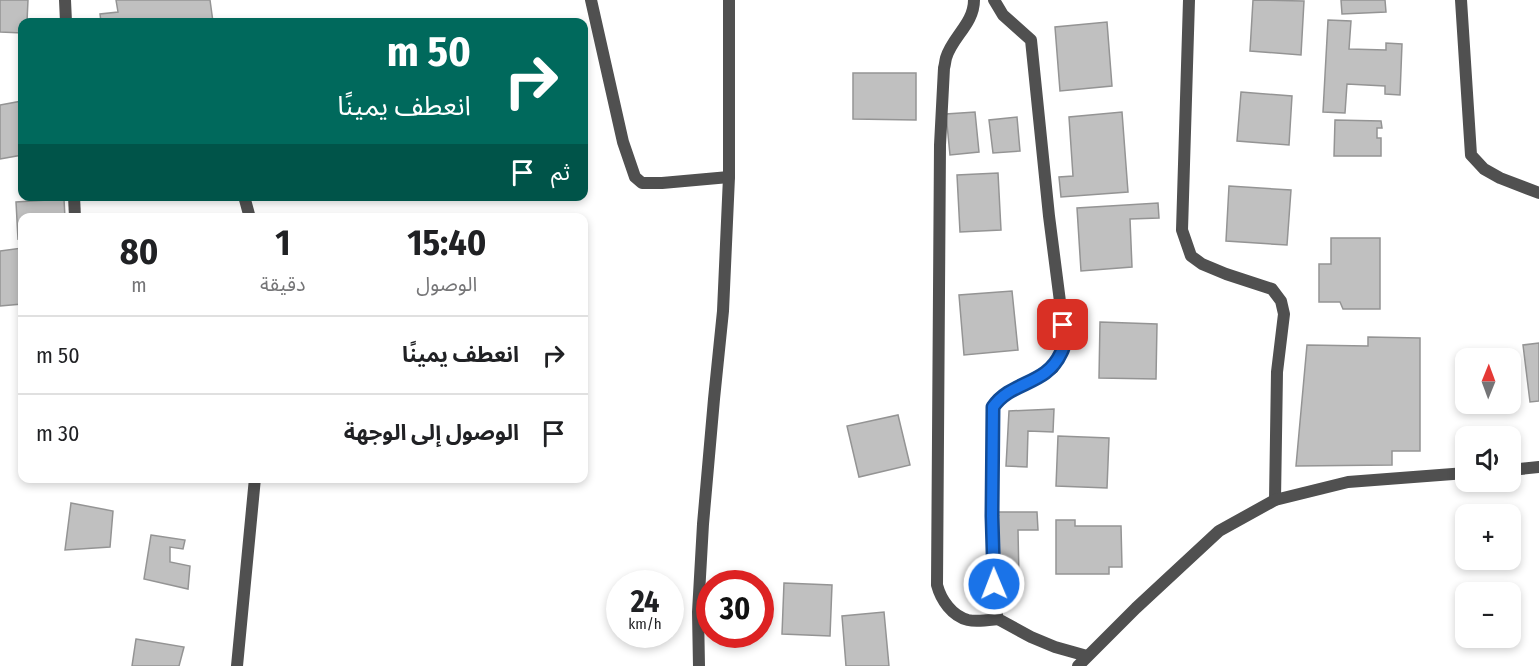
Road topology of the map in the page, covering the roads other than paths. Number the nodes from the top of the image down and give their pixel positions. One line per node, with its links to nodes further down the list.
1 (65, 0): 8 (street)
2 (591, 0): 9 (street)
3 (729, 0): 9 (street)
4 (975, 0): 16 (street)
5 (994, 0): 16 (street)
6 (1189, 0): 15 (street)
7 (1461, 0): 10 (street)
8 (66, 18)
9 (729, 177): 19 (street)
10 (1539, 193)
11 (1539, 467): 12 (street)
12 (1521, 469)
13 (1455, 474): 15 (street)
14 (255, 483): 18 (street)
15 (1275, 500): 17 (street)
16 (998, 620): 17 (street)
17 (1087, 656): 20 (street)
18 (237, 666)
19 (699, 666)
20 (1078, 666)

